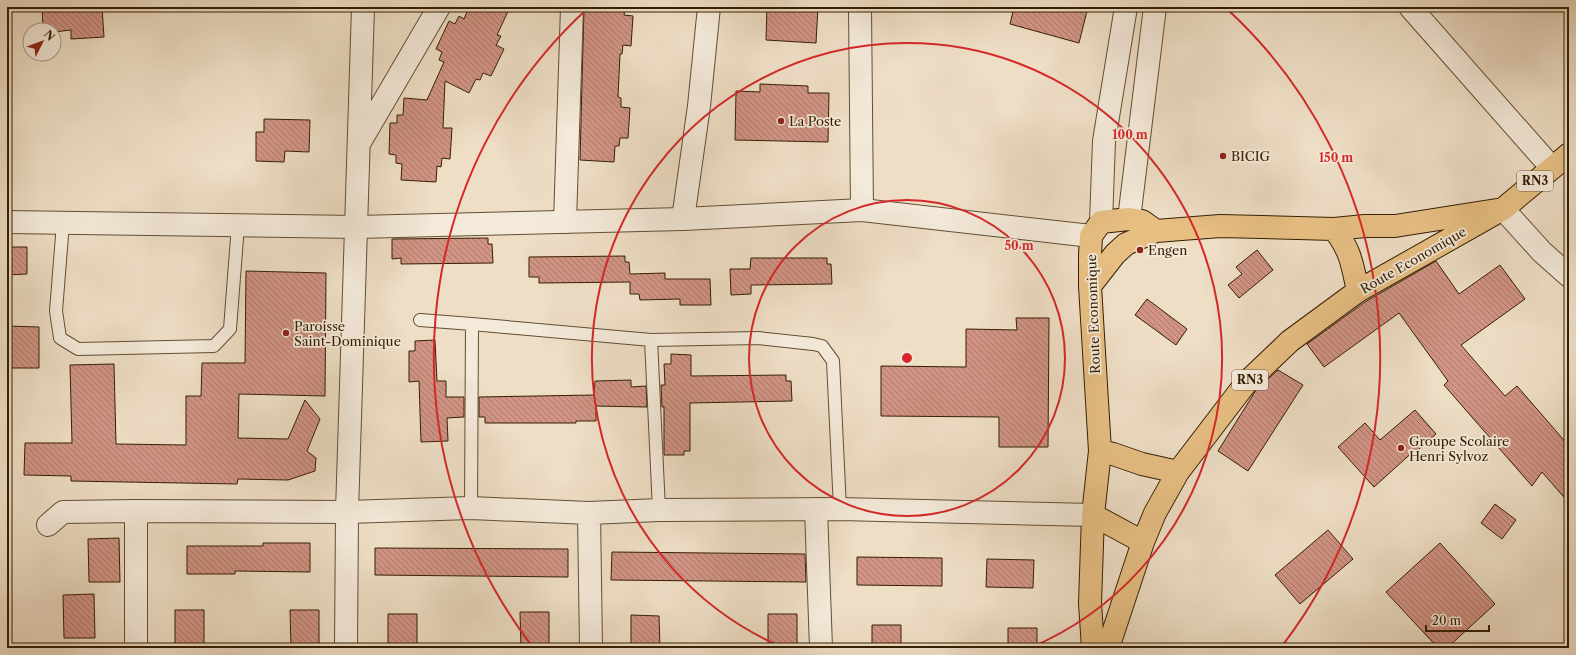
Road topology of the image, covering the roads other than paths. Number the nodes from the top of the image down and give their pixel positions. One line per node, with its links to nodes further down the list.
1 (363, 7): 9 (street)
2 (439, 7): 9 (street)
3 (572, 7): 17 (street)
4 (709, 7): 14 (street)
5 (860, 7): 13 (street)
6 (1126, 7): 21 (street)
7 (1155, 7): 15 (street)
8 (1410, 7): 11 (street)
9 (359, 143): 20 (street)
10 (1569, 154): 11 (highway, Route Economique / RN3)
11 (1552, 168): 12 (highway, Route Economique / RN3)
12 (1502, 209): 22 (highway, Route Economique); 24 (street); 26 (highway, Route Economique / RN3)
13 (862, 210): 14 (street); 21 (street)
14 (683, 219): 17 (street)
15 (1128, 219): 21 (highway); 23 (highway)
16 (7, 222): 18 (street)
17 (566, 222): 20 (street)
18 (63, 223): 19 (street); 19 (lane)
19 (238, 225): 20 (street)
20 (357, 226): 37 (street)
21 (1096, 229): 25 (highway, Route Economique)
22 (1334, 229): 23 (highway, Route Economique); 26 (highway)
23 (1156, 231): 25 (highway, Route Economique)
24 (1569, 276)
25 (1090, 286): 30 (highway, Route Economique)
26 (1358, 291): 31 (highway, Route Economique / RN3)
27 (420, 320): 28 (lane)
28 (472, 324): 29 (lane); 32 (lane)
29 (651, 340): 34 (lane); 35 (lane)
30 (1100, 451): 31 (highway); 39 (highway, Route Economique)
31 (1178, 472): 41 (highway, Route Economique / RN3)
32 (471, 508): 37 (street); 38 (street)
33 (816, 509): 34 (street); 35 (street); 45 (street)
34 (840, 509): 39 (street)
35 (659, 510): 38 (street)
36 (136, 511): 37 (street); 40 (street); 42 (street)
37 (348, 512): 43 (street)
38 (588, 513): 44 (street)
39 (1093, 515): 41 (highway); 46 (highway, Route Economique)
40 (48, 525)
41 (1143, 542): 47 (highway, Route Economique / RN3)
42 (136, 648)
43 (346, 648)
44 (591, 648)
45 (821, 648)
46 (1093, 648)
47 (1108, 648)

